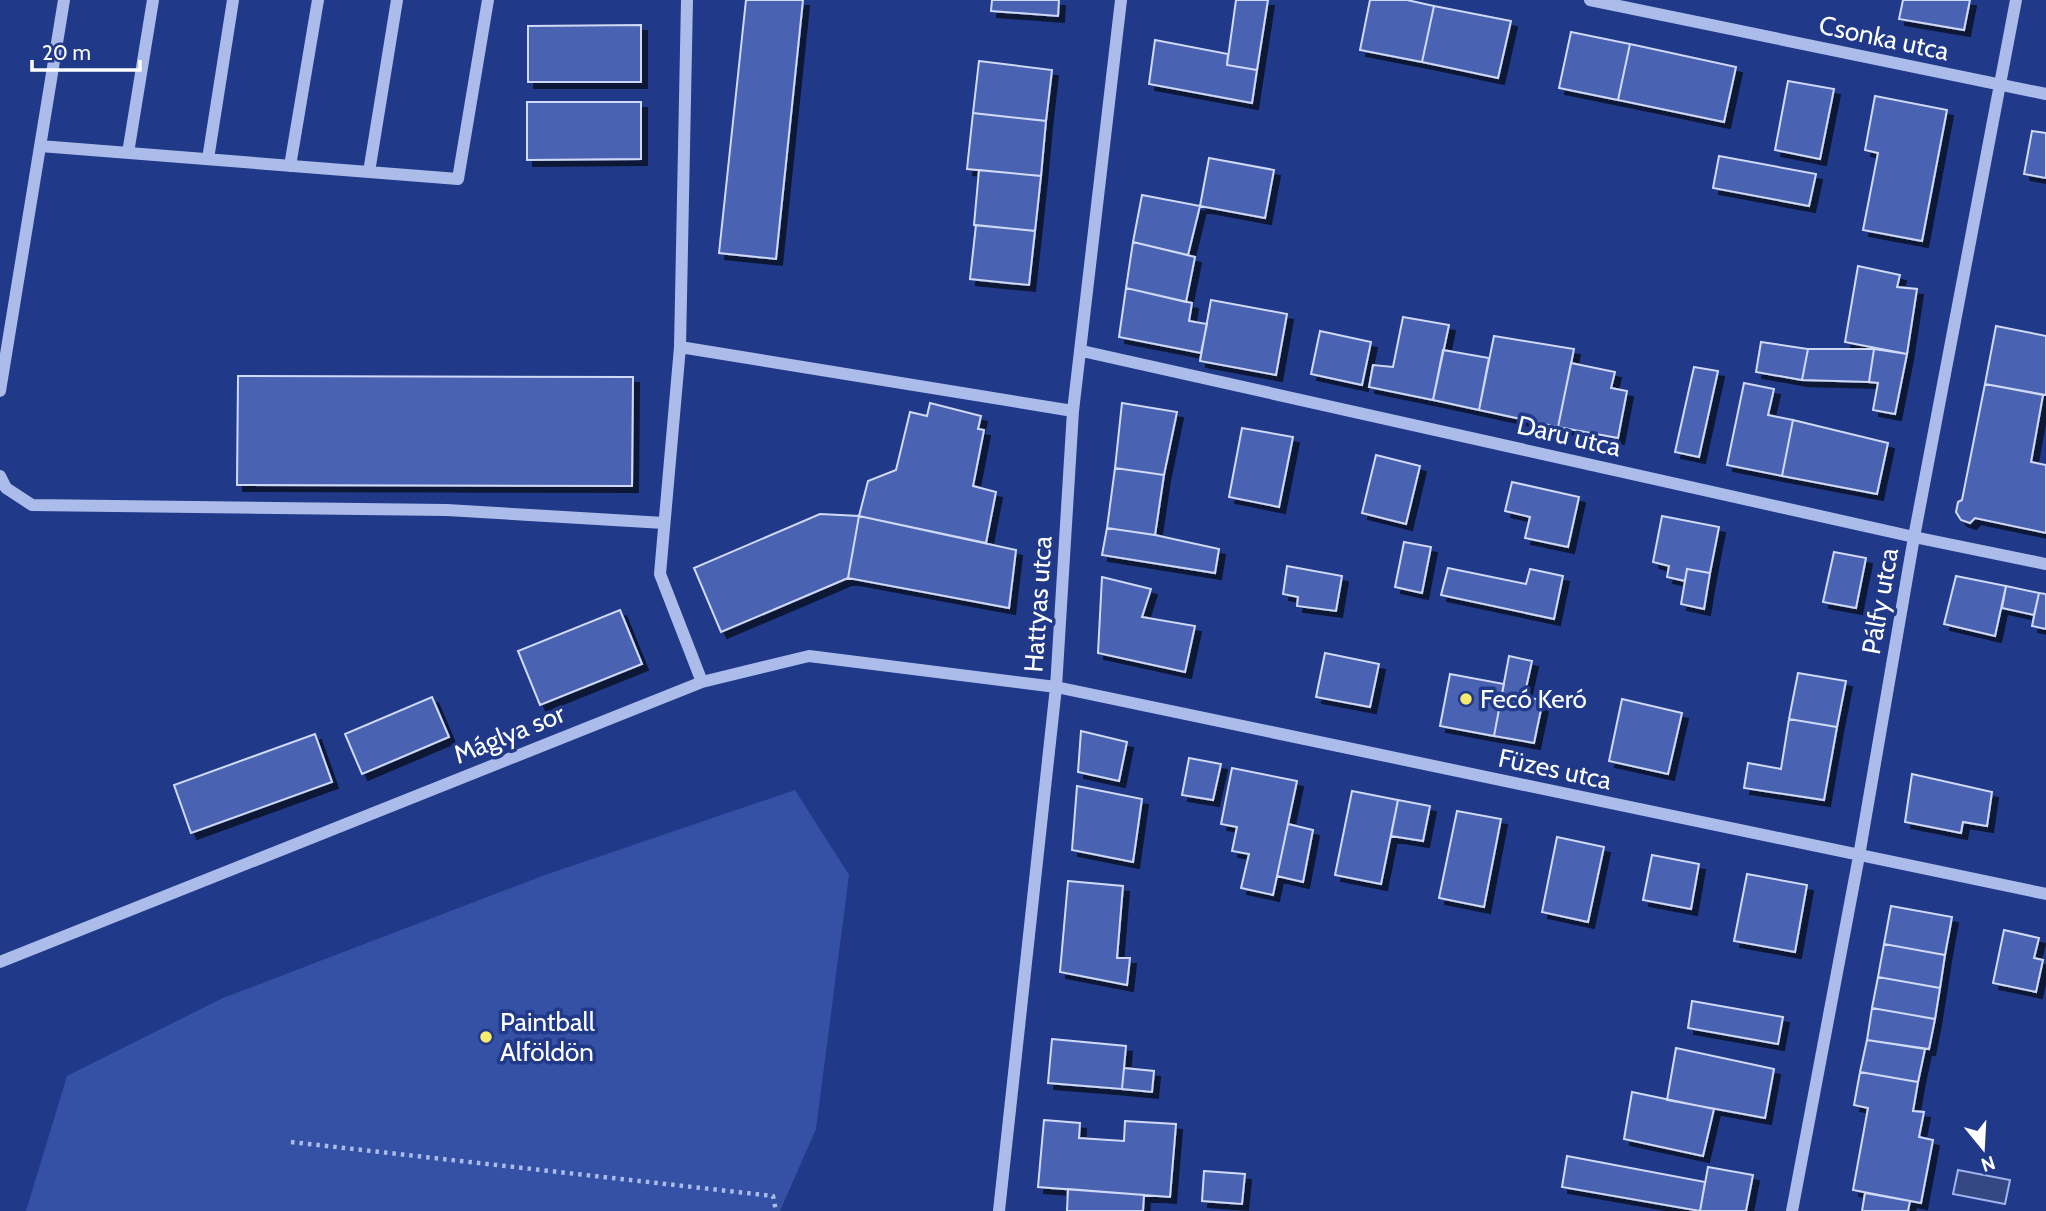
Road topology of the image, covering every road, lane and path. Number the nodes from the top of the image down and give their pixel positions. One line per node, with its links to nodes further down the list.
1 (64, 0): 13 (street)
2 (153, 0): 14 (street)
3 (233, 0): 15 (street)
4 (318, 0): 16 (street)
5 (397, 0): 17 (street)
6 (488, 0): 17 (street)
7 (687, 0): 18 (street)
8 (1121, 0): 19 (street, Hattyas utca)
9 (1590, 0): 11 (street, Csonka utca)
10 (2016, 0): 11 (street, Pálfy utca)
11 (2001, 85): 12 (street, Csonka utca); 24 (street, Pálfy utca)
12 (2046, 94)
13 (40, 146): 14 (street); 20 (street)
14 (128, 153): 15 (street)
15 (208, 159): 16 (street)
16 (290, 166): 17 (street)
17 (369, 172)
18 (680, 346): 21 (street); 23 (street)
19 (1082, 351): 21 (street, Hattyas utca); 24 (street, Daru utca)
20 (0, 391)
21 (1073, 411): 27 (street, Hattyas utca)
22 (0, 476): 23 (street)
23 (664, 523): 26 (street)
24 (1914, 537): 25 (street, Daru utca); 28 (street, Pálfy utca)
25 (2046, 564)
26 (702, 682): 27 (street, Máglya sor); 30 (street, Máglya sor)
27 (1056, 688): 28 (street, Füzes utca); 33 (street, Hattyas utca)
28 (1859, 856): 29 (street, Füzes utca); 34 (street, Pálfy utca)
29 (2046, 894)
30 (0, 962)
31 (291, 1142): 32 (path)
32 (776, 1211)
33 (999, 1211)
34 (1792, 1211)

